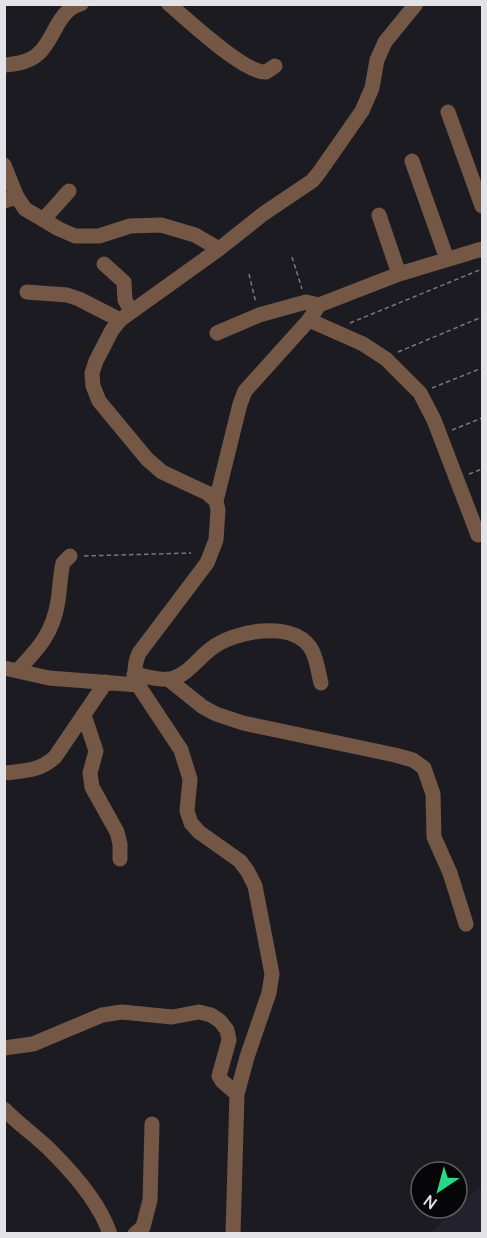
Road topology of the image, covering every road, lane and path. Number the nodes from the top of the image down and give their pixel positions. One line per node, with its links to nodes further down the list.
1 (81, 4): 4 (street)
2 (169, 4): 5 (street)
3 (416, 4): 14 (street)
4 (4, 65)
5 (275, 66)
6 (448, 112): 11 (street)
7 (412, 161): 17 (street)
8 (4, 165): 10 (street)
9 (69, 191): 13 (street)
10 (11, 199): 13 (street)
11 (483, 206)
12 (379, 214): 21 (street)
13 (43, 220): 14 (street)
14 (219, 249): 24 (street)
15 (483, 249): 17 (street)
16 (292, 257): 23 (path)
17 (447, 259): 21 (street)
18 (104, 264): 24 (street)
19 (483, 269): 28 (path)
20 (249, 274): 25 (path)
21 (399, 274): 23 (street)
22 (27, 292): 24 (street)
23 (312, 303): 25 (street); 27 (street)
24 (126, 315): 37 (street)
25 (259, 315): 29 (street)
26 (483, 317): 30 (path)
27 (309, 320): 28 (street); 37 (street)
28 (333, 330): 30 (street)
29 (217, 333)
30 (383, 358): 32 (street)
31 (483, 368): 32 (path)
32 (420, 393): 34 (street)
33 (483, 418): 34 (path)
34 (440, 435): 36 (street)
35 (483, 469): 36 (path)
36 (457, 479): 38 (street)
37 (216, 501): 42 (street)
38 (478, 535)
39 (191, 553): 40 (path)
40 (70, 556): 41 (street)
41 (11, 669): 44 (street)
42 (136, 679): 43 (street); 44 (street); 51 (street)
43 (168, 679): 45 (street); 49 (street)
44 (106, 682): 46 (street)
45 (321, 683)
46 (84, 715): 47 (street); 48 (street)
47 (4, 773)
48 (120, 859)
49 (466, 924)
50 (4, 1048): 51 (street)
51 (237, 1094): 56 (street)
52 (4, 1109): 54 (street)
53 (152, 1124): 55 (street)
54 (110, 1233)
55 (135, 1233)
56 (233, 1233)

